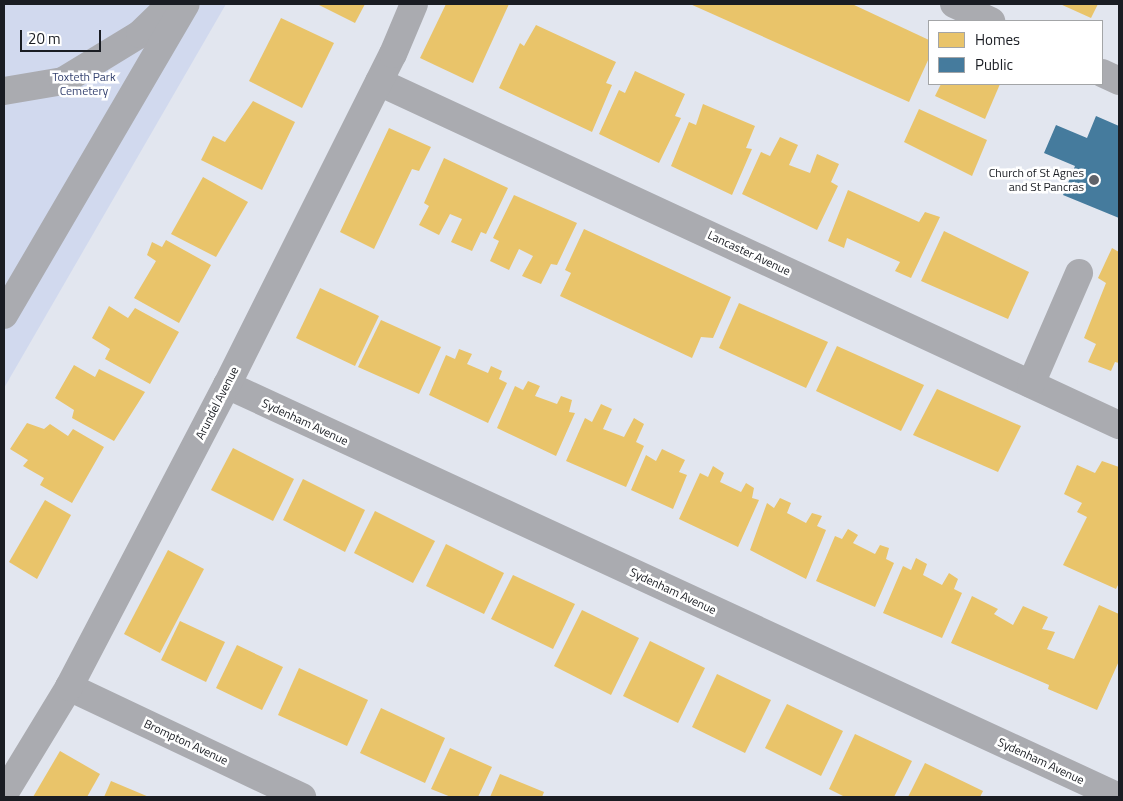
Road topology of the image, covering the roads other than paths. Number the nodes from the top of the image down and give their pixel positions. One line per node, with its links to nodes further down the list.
1 (171, 4): 9 (street)
2 (186, 4): 11 (street)
3 (414, 4): 7 (street, Arundel Avenue)
4 (954, 4): 5 (street)
5 (989, 20)
6 (1103, 74): 8 (street)
7 (378, 82): 12 (street, Lancaster Avenue); 13 (street, Arundel Avenue)
8 (1119, 82)
9 (4, 91)
10 (1079, 272): 12 (street)
11 (4, 315)
12 (1032, 384): 14 (street, Lancaster Avenue)
13 (227, 385): 15 (street, Arundel Avenue); 18 (street, Sydenham Avenue)
14 (1119, 425)
15 (69, 687): 16 (street, Arundel Avenue); 17 (street, Brompton Avenue)
16 (4, 794)
17 (302, 797)
18 (1119, 797)

